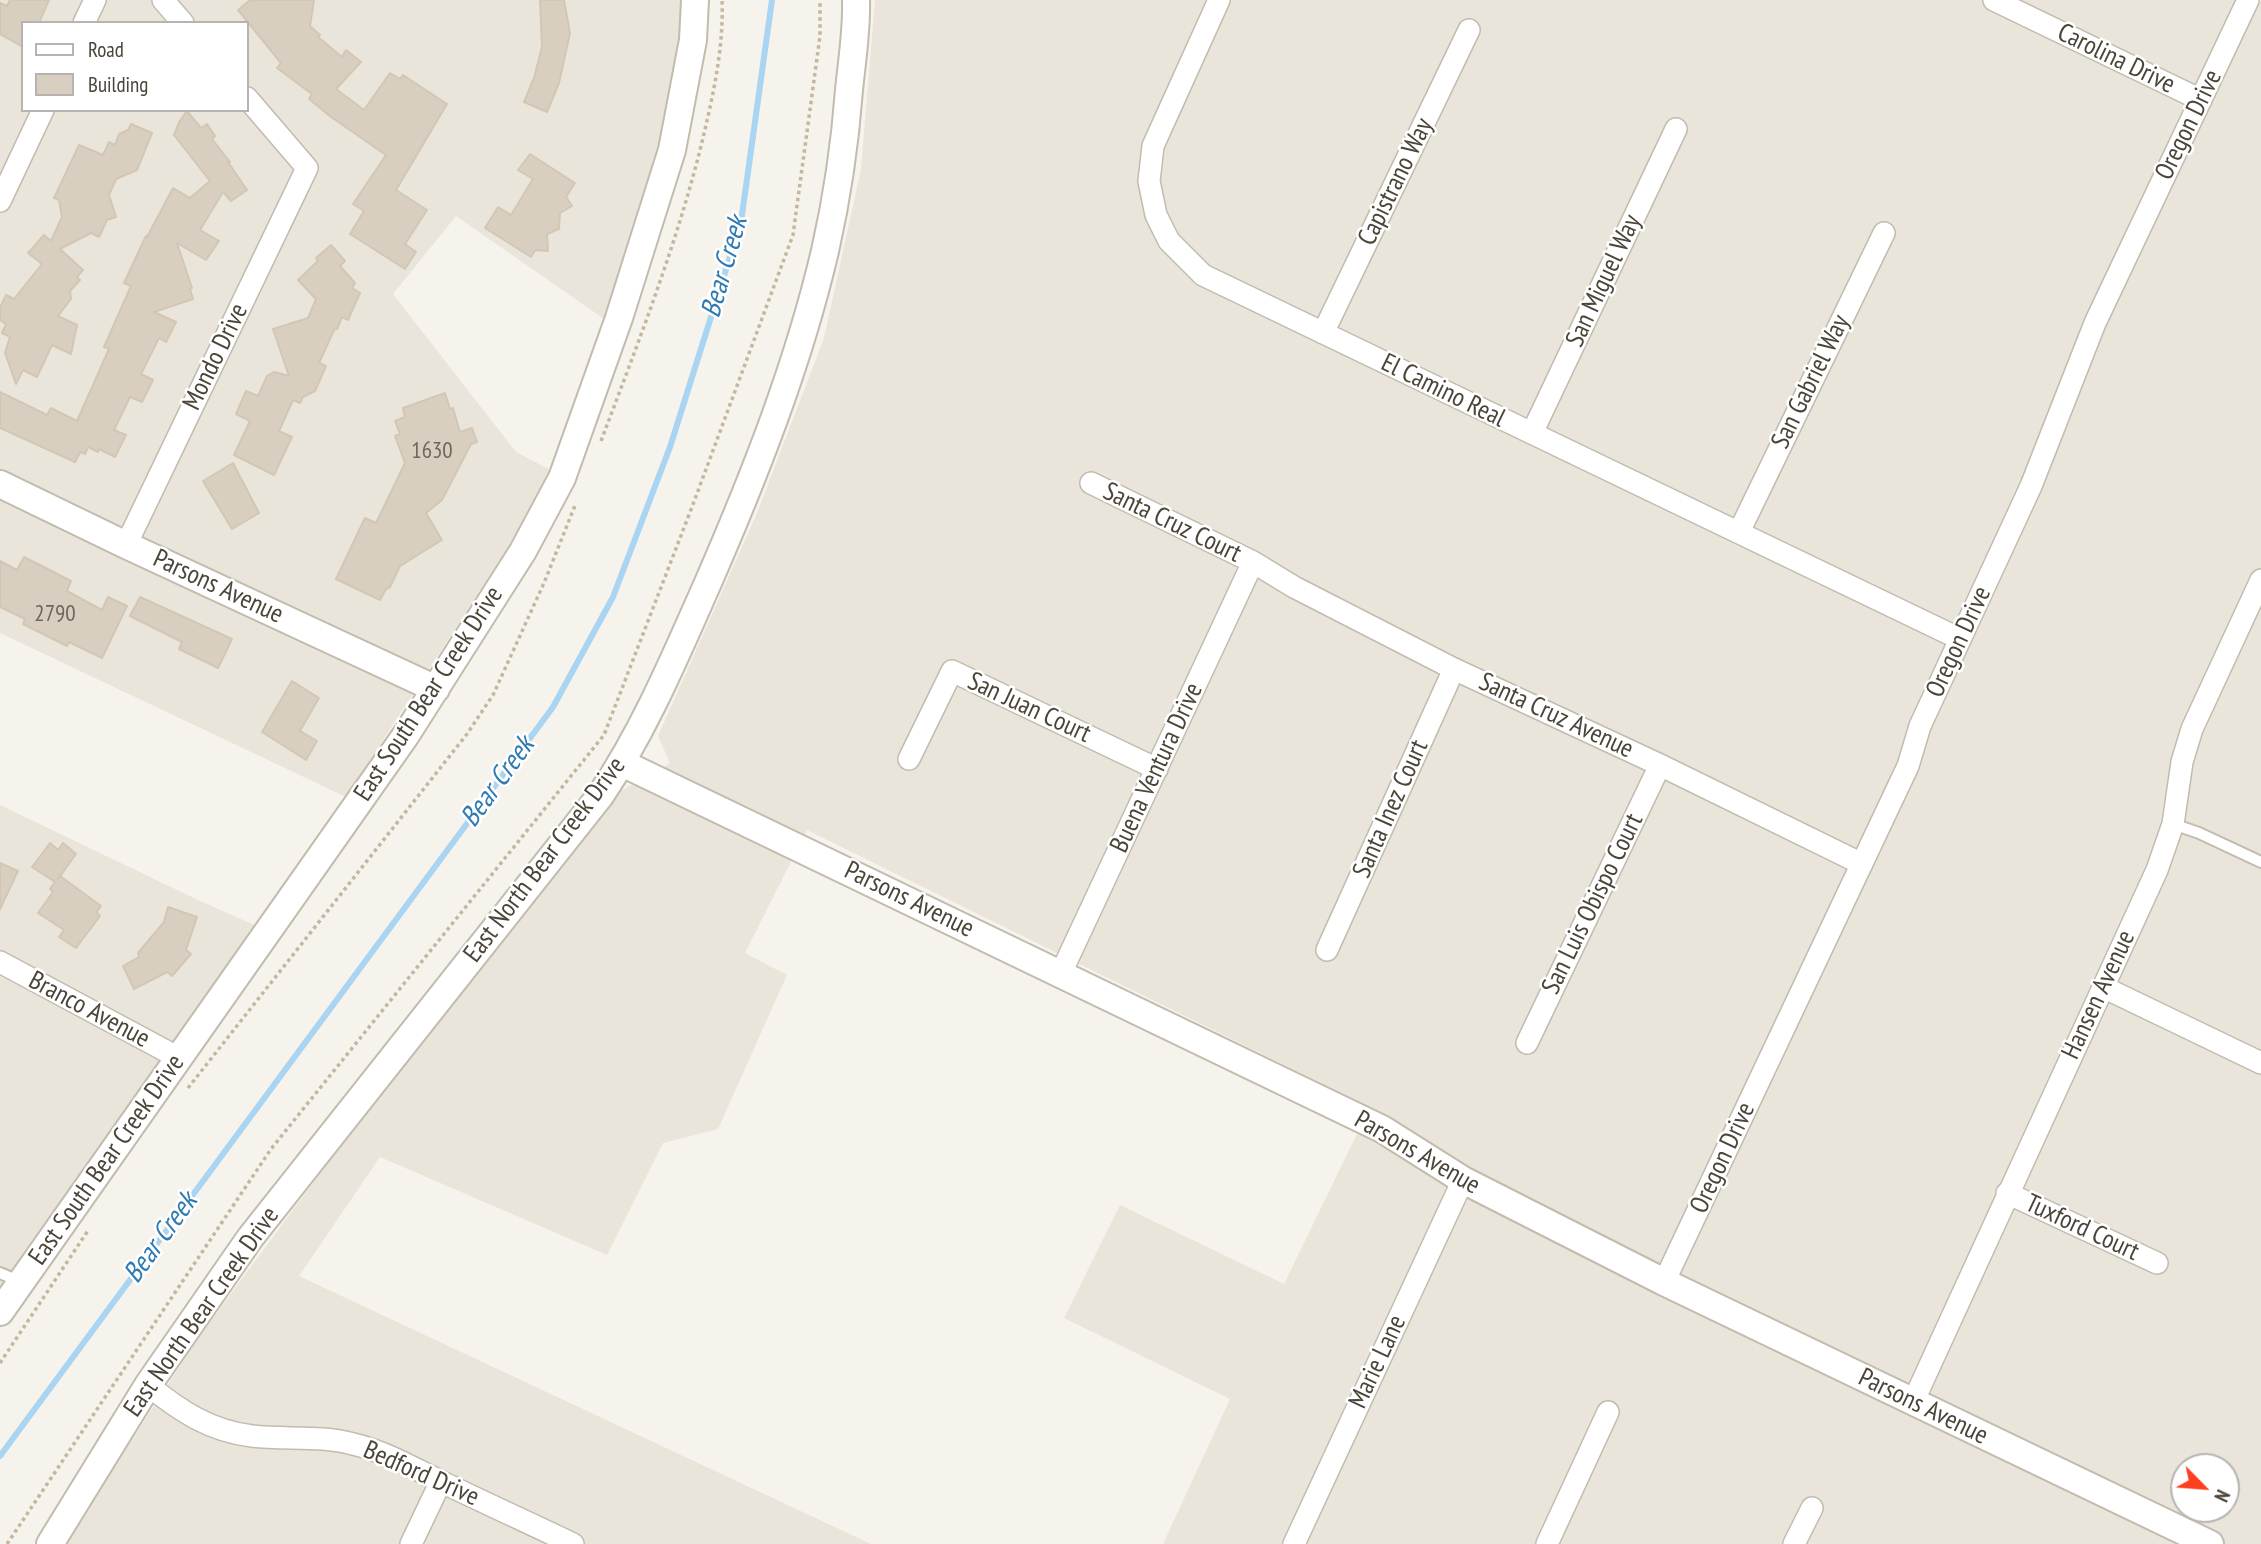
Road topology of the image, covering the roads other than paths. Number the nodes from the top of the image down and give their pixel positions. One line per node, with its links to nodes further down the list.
1 (95, 0): 8 (street)
2 (163, 0): 9 (street)
3 (695, 0): 27 (street, East South Bear Creek Drive)
4 (856, 0): 29 (street, East North Bear Creek Drive)
5 (1219, 0): 17 (street, El Camino Real)
6 (1994, 0): 12 (street, Carolina Drive)
7 (2248, 0): 12 (street, Oregon Drive)
8 (85, 21)
9 (181, 21)
10 (1469, 30): 17 (street, Capistrano Way)
11 (248, 99): 22 (street, Mondo Drive)
12 (2201, 100): 25 (street, Oregon Drive)
13 (42, 112): 15 (street)
14 (1676, 129): 18 (street, San Miguel Way)
15 (0, 201)
16 (1884, 233): 21 (street, San Gabriel Way)
17 (1323, 333): 18 (street, El Camino Real)
18 (1532, 433): 21 (street, El Camino Real)
19 (1091, 483): 23 (street, Santa Cruz Court)
20 (0, 484): 22 (street, Parsons Avenue)
21 (1739, 532): 25 (street, El Camino Real)
22 (126, 545): 27 (street, Parsons Avenue)
23 (1253, 562): 26 (street, Santa Cruz Avenue); 31 (street, Buena Ventura Drive)
24 (2258, 594): 32 (street, Hansen Avenue)
25 (1960, 639): 34 (street, Oregon Drive)
26 (1454, 669): 30 (street, Santa Cruz Avenue); 35 (street, Santa Inez Court)
27 (436, 689): 40 (street, East South Bear Creek Drive)
28 (909, 759): 31 (street, San Juan Court)
29 (622, 763): 37 (street, Parsons Avenue); 48 (street, East North Bear Creek Drive)
30 (1660, 765): 34 (street, Santa Cruz Avenue); 39 (street, San Luis Obispo Court)
31 (1157, 769): 37 (street, Buena Ventura Drive)
32 (2174, 824): 33 (lane); 38 (street, Hansen Avenue)
33 (2261, 862)
34 (1862, 864): 46 (street, Oregon Drive)
35 (1327, 950)
36 (0, 962): 40 (street, Branco Avenue)
37 (1060, 973): 42 (street, Parsons Avenue)
38 (2103, 987): 41 (street); 43 (street, Hansen Avenue)
39 (1527, 1042)
40 (179, 1058): 45 (street, East South Bear Creek Drive)
41 (2261, 1063)
42 (1463, 1180): 46 (street, Parsons Avenue); 56 (street, Marie Lane)
43 (2007, 1193): 44 (street, Tuxford Court); 49 (street, Hansen Avenue)
44 (2157, 1263)
45 (10, 1278): 47 (street, East South Bear Creek Drive)
46 (1664, 1282): 49 (street, Parsons Avenue)
47 (0, 1312)
48 (148, 1385): 51 (street, Bedford Drive); 53 (street, East North Bear Creek Drive)
49 (1913, 1402): 59 (street, Parsons Avenue)
50 (1608, 1412): 57 (street)
51 (441, 1481): 54 (street); 55 (street, Bedford Drive)
52 (1812, 1508): 58 (street)
53 (50, 1544)
54 (411, 1544)
55 (573, 1544)
56 (1294, 1544)
57 (1547, 1544)
58 (1794, 1544)
59 (2210, 1544)

